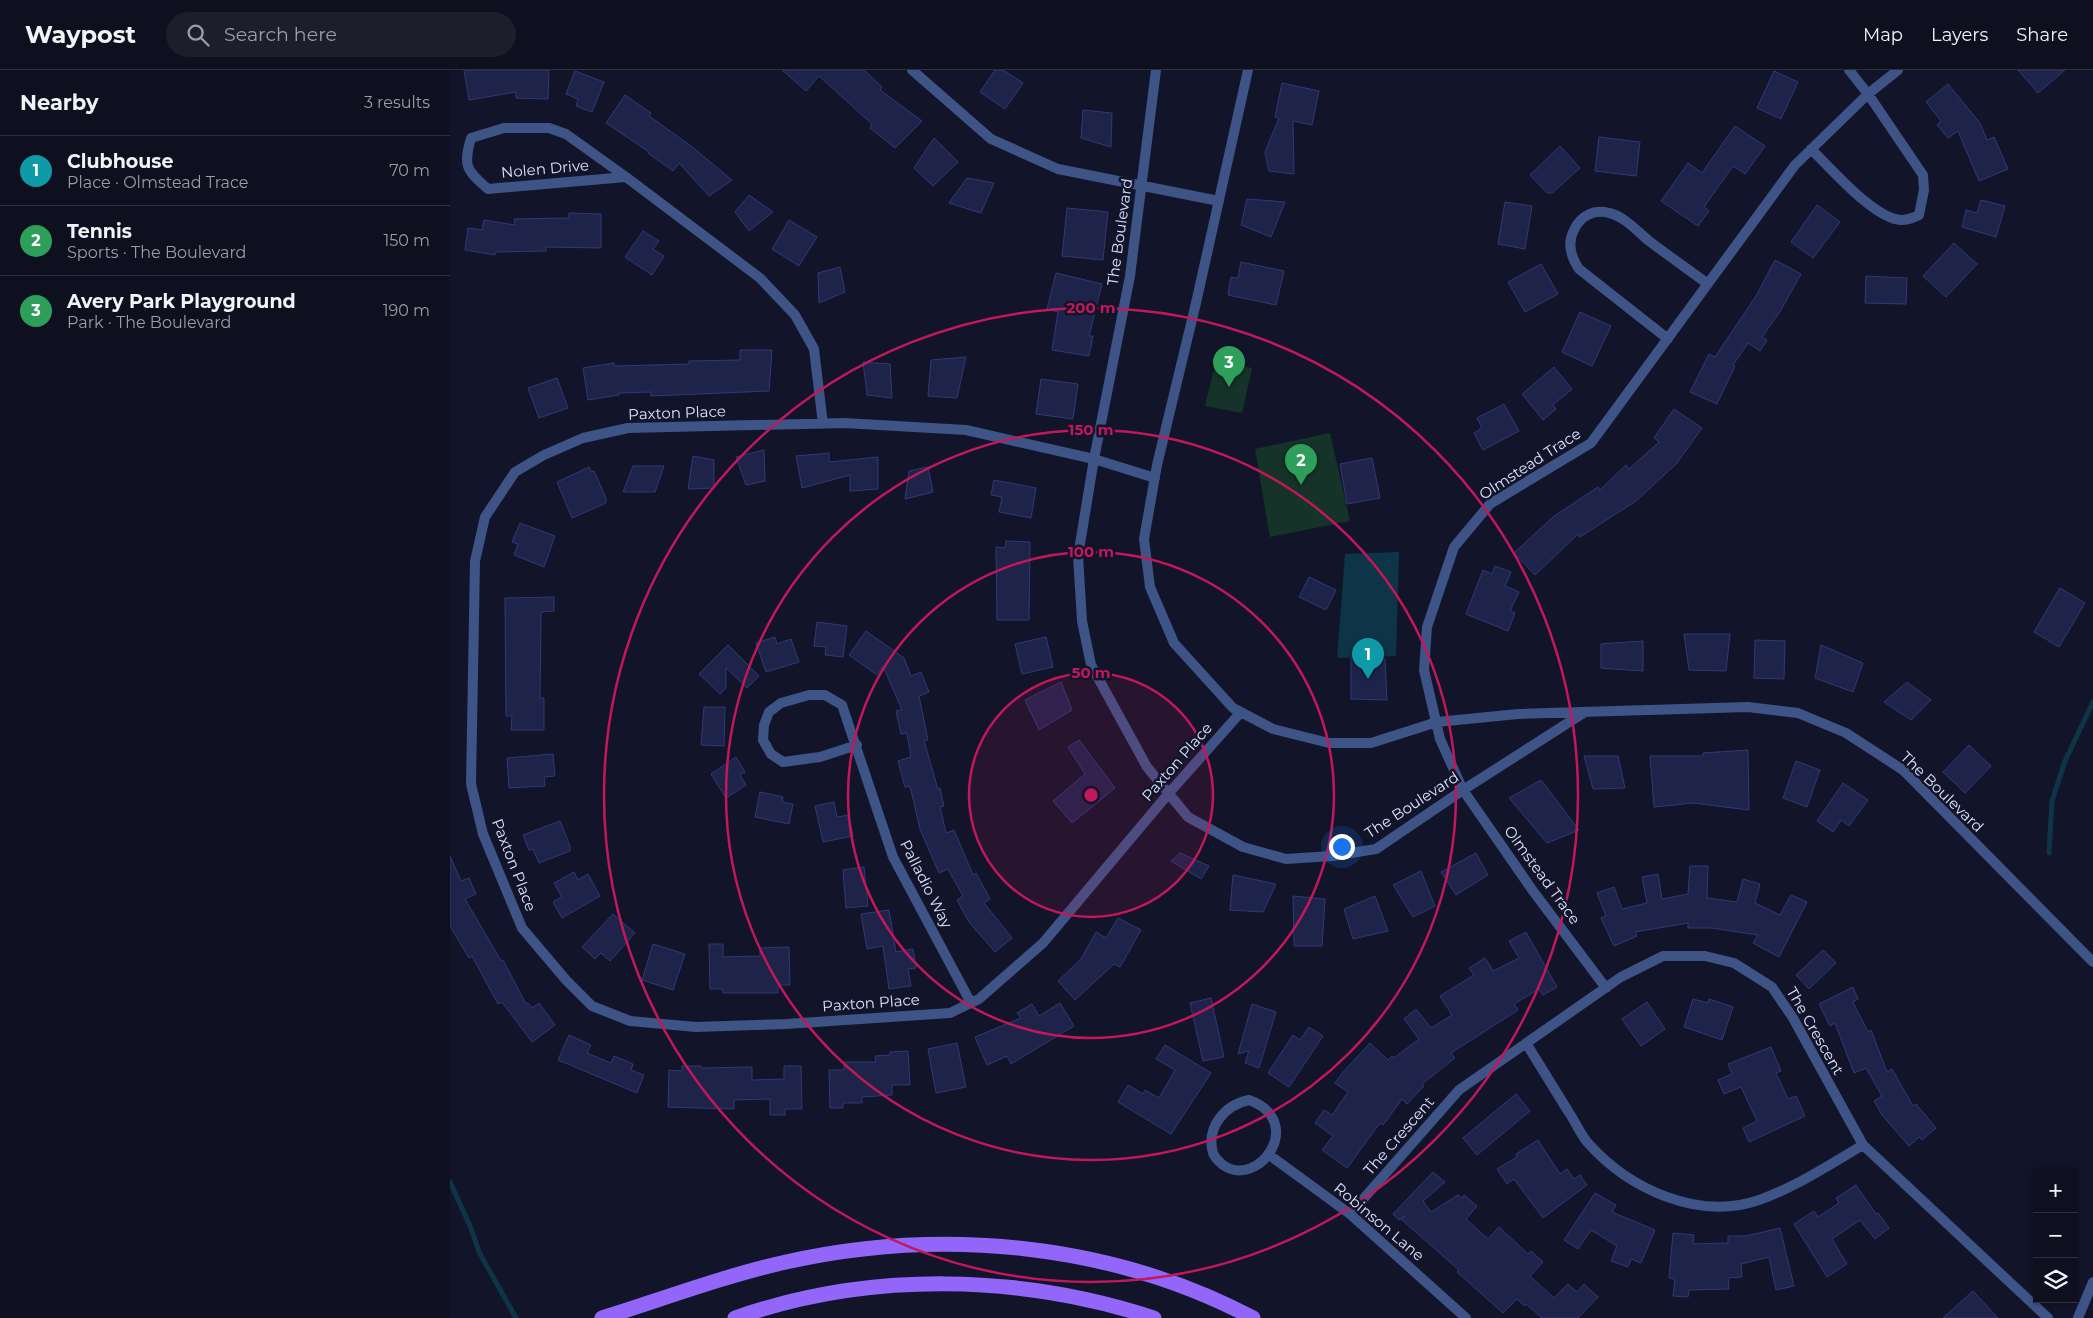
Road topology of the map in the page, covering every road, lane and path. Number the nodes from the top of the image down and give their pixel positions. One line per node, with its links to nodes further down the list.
1 (912, 70): 9 (street)
2 (1156, 70): 9 (street, The Boulevard)
3 (1248, 70): 10 (street, The Boulevard)
4 (1849, 70): 6 (street)
5 (1898, 70): 6 (street, Olmstead Trace)
6 (1868, 94): 7 (street, Olmstead Trace); 7 (street)
7 (1811, 149): 11 (street, Olmstead Trace)
8 (626, 177): 8 (street, Nolen Drive); 13 (street, Nolen Drive)
9 (1141, 186): 10 (street); 14 (street, The Boulevard)
10 (1218, 201): 15 (street, The Boulevard)
11 (1708, 284): 12 (street, Olmstead Trace); 12 (street)
12 (1668, 339): 18 (street, Olmstead Trace)
13 (823, 424): 14 (street, Paxton Place); 24 (street, Paxton Place)
14 (1094, 459): 15 (street, Paxton Place); 21 (street, The Boulevard)
15 (1155, 478): 16 (street, The Boulevard)
16 (1241, 712): 18 (street, The Boulevard); 21 (street, Paxton Place)
17 (1585, 712): 18 (street, The Boulevard); 20 (street, The Boulevard); 22 (street, The Boulevard)
18 (1437, 722): 20 (street, Olmstead Trace)
19 (857, 745): 19 (street, Palladio Way); 24 (street, Palladio Way)
20 (1463, 790): 21 (street, The Boulevard); 23 (street, Olmstead Trace)
21 (1169, 793): 24 (street, Paxton Place)
22 (2093, 962)
23 (1606, 988): 25 (street, The Crescent); 26 (street, The Crescent)
24 (971, 1003)
25 (1526, 1043): 26 (street); 28 (street, The Crescent)
26 (1862, 1145): 35 (street, The Crescent)
27 (1268, 1154): 27 (street); 28 (street, Robinson Lane)
28 (1350, 1214): 34 (street, Robinson Lane)
29 (2093, 1282): 36 (street)
30 (602, 1318): 33 (main road)
31 (735, 1318): 32 (main road)
32 (1154, 1318)
33 (1253, 1318)
34 (1466, 1318)
35 (2048, 1318)
36 (2078, 1318)

